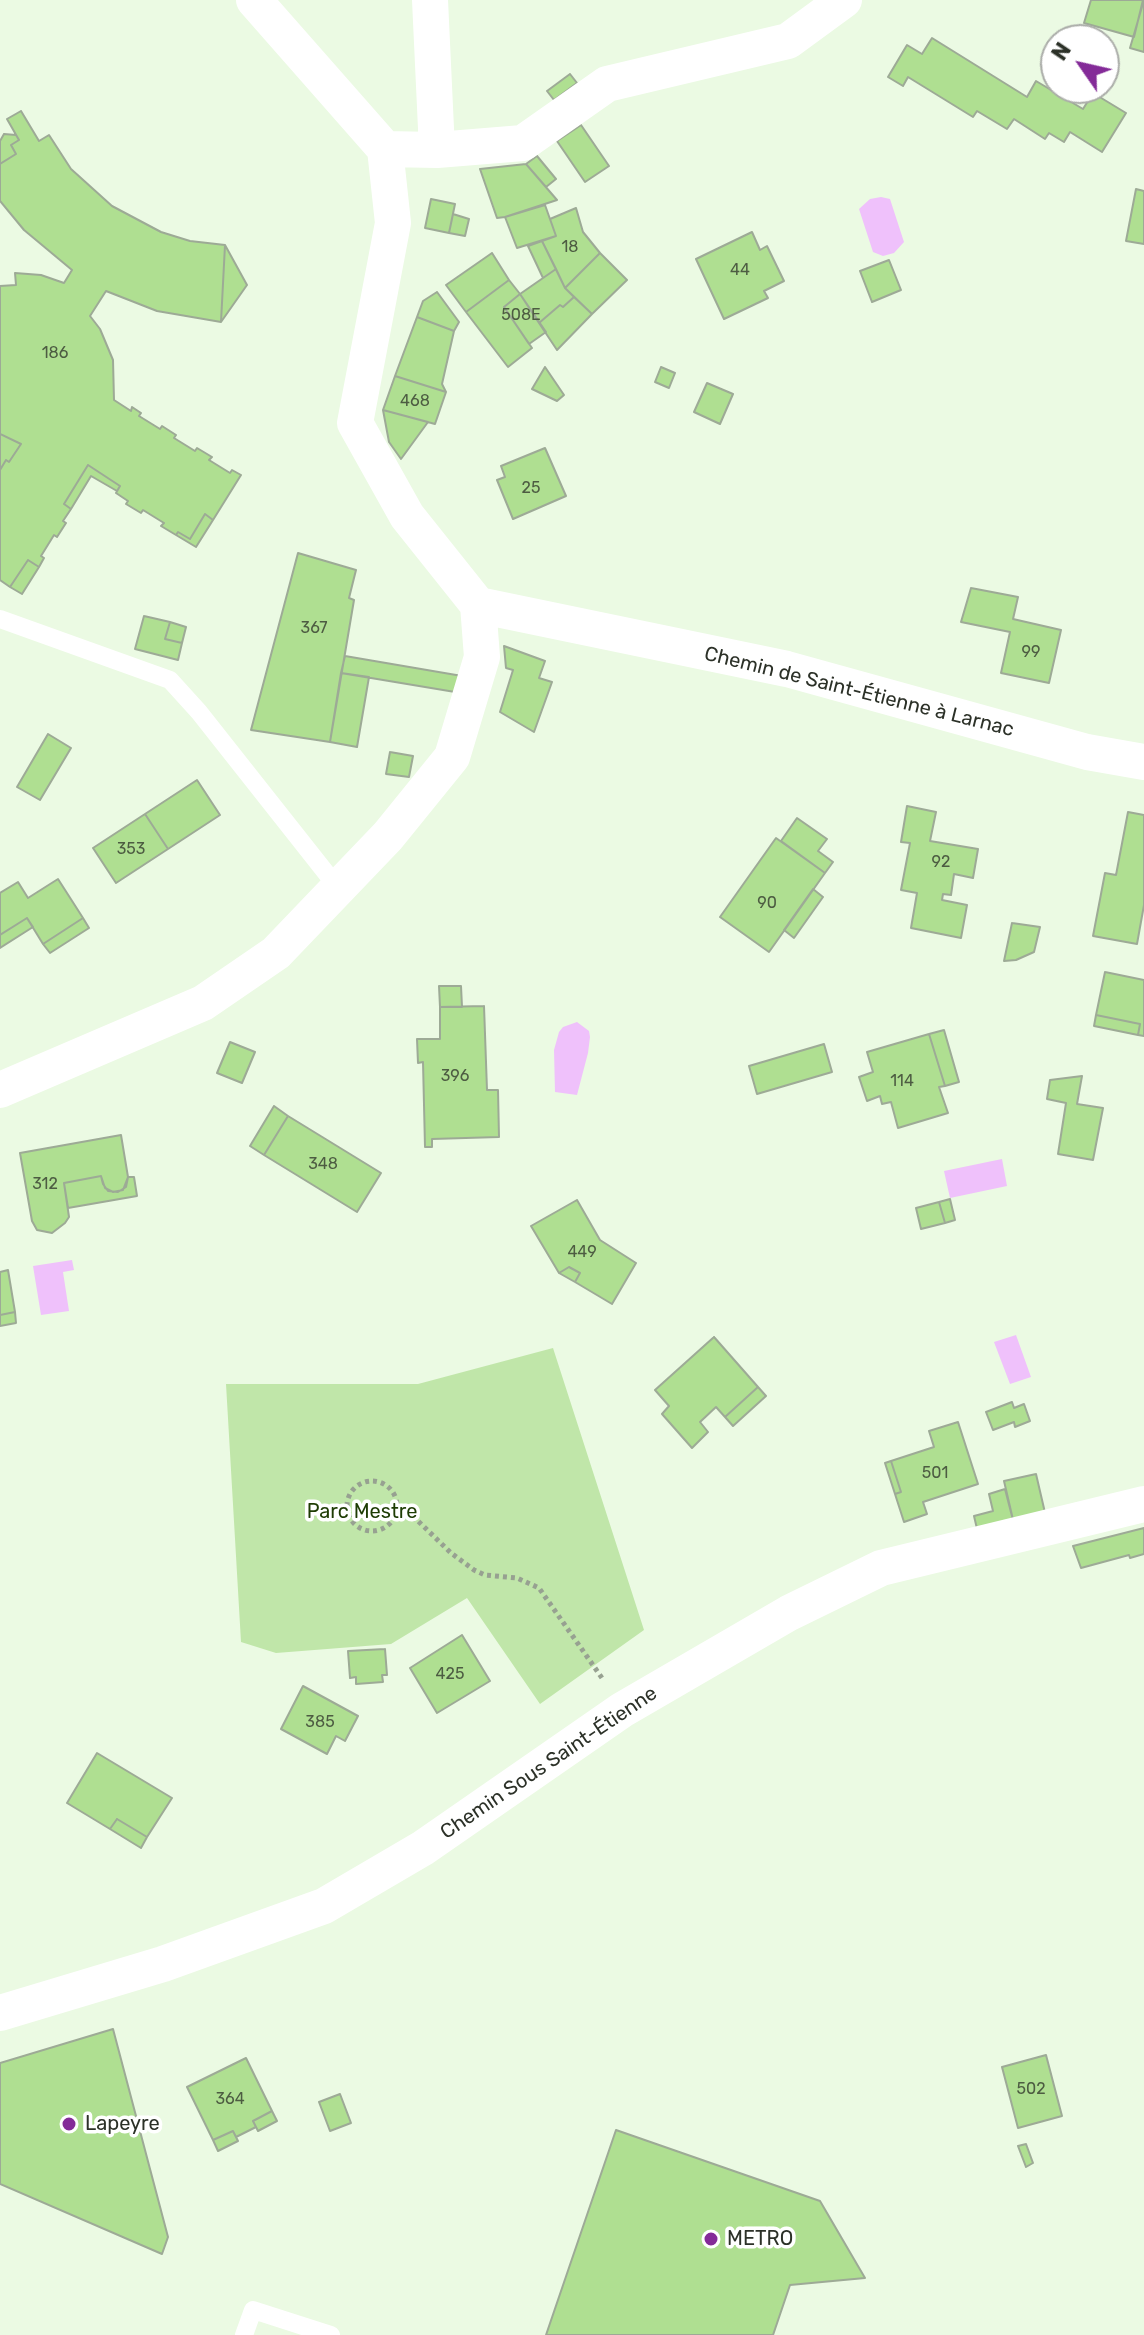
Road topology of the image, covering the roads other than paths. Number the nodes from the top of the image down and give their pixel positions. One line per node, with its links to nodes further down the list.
1 (254, 0): 4 (street)
2 (430, 0): 5 (street)
3 (844, 0): 5 (street)
4 (385, 149): 5 (street); 6 (street)
5 (437, 150)
6 (478, 605): 8 (street, Chemin de Saint-Étienne à Larnac); 9 (street)
7 (0, 619): 9 (lane)
8 (1144, 762)
9 (338, 888): 10 (street)
10 (0, 1090)
11 (1144, 1504): 12 (street, Chemin Sous Saint-Étienne)
12 (0, 2013)
13 (244, 2335): 14 (lane)
14 (331, 2335)

